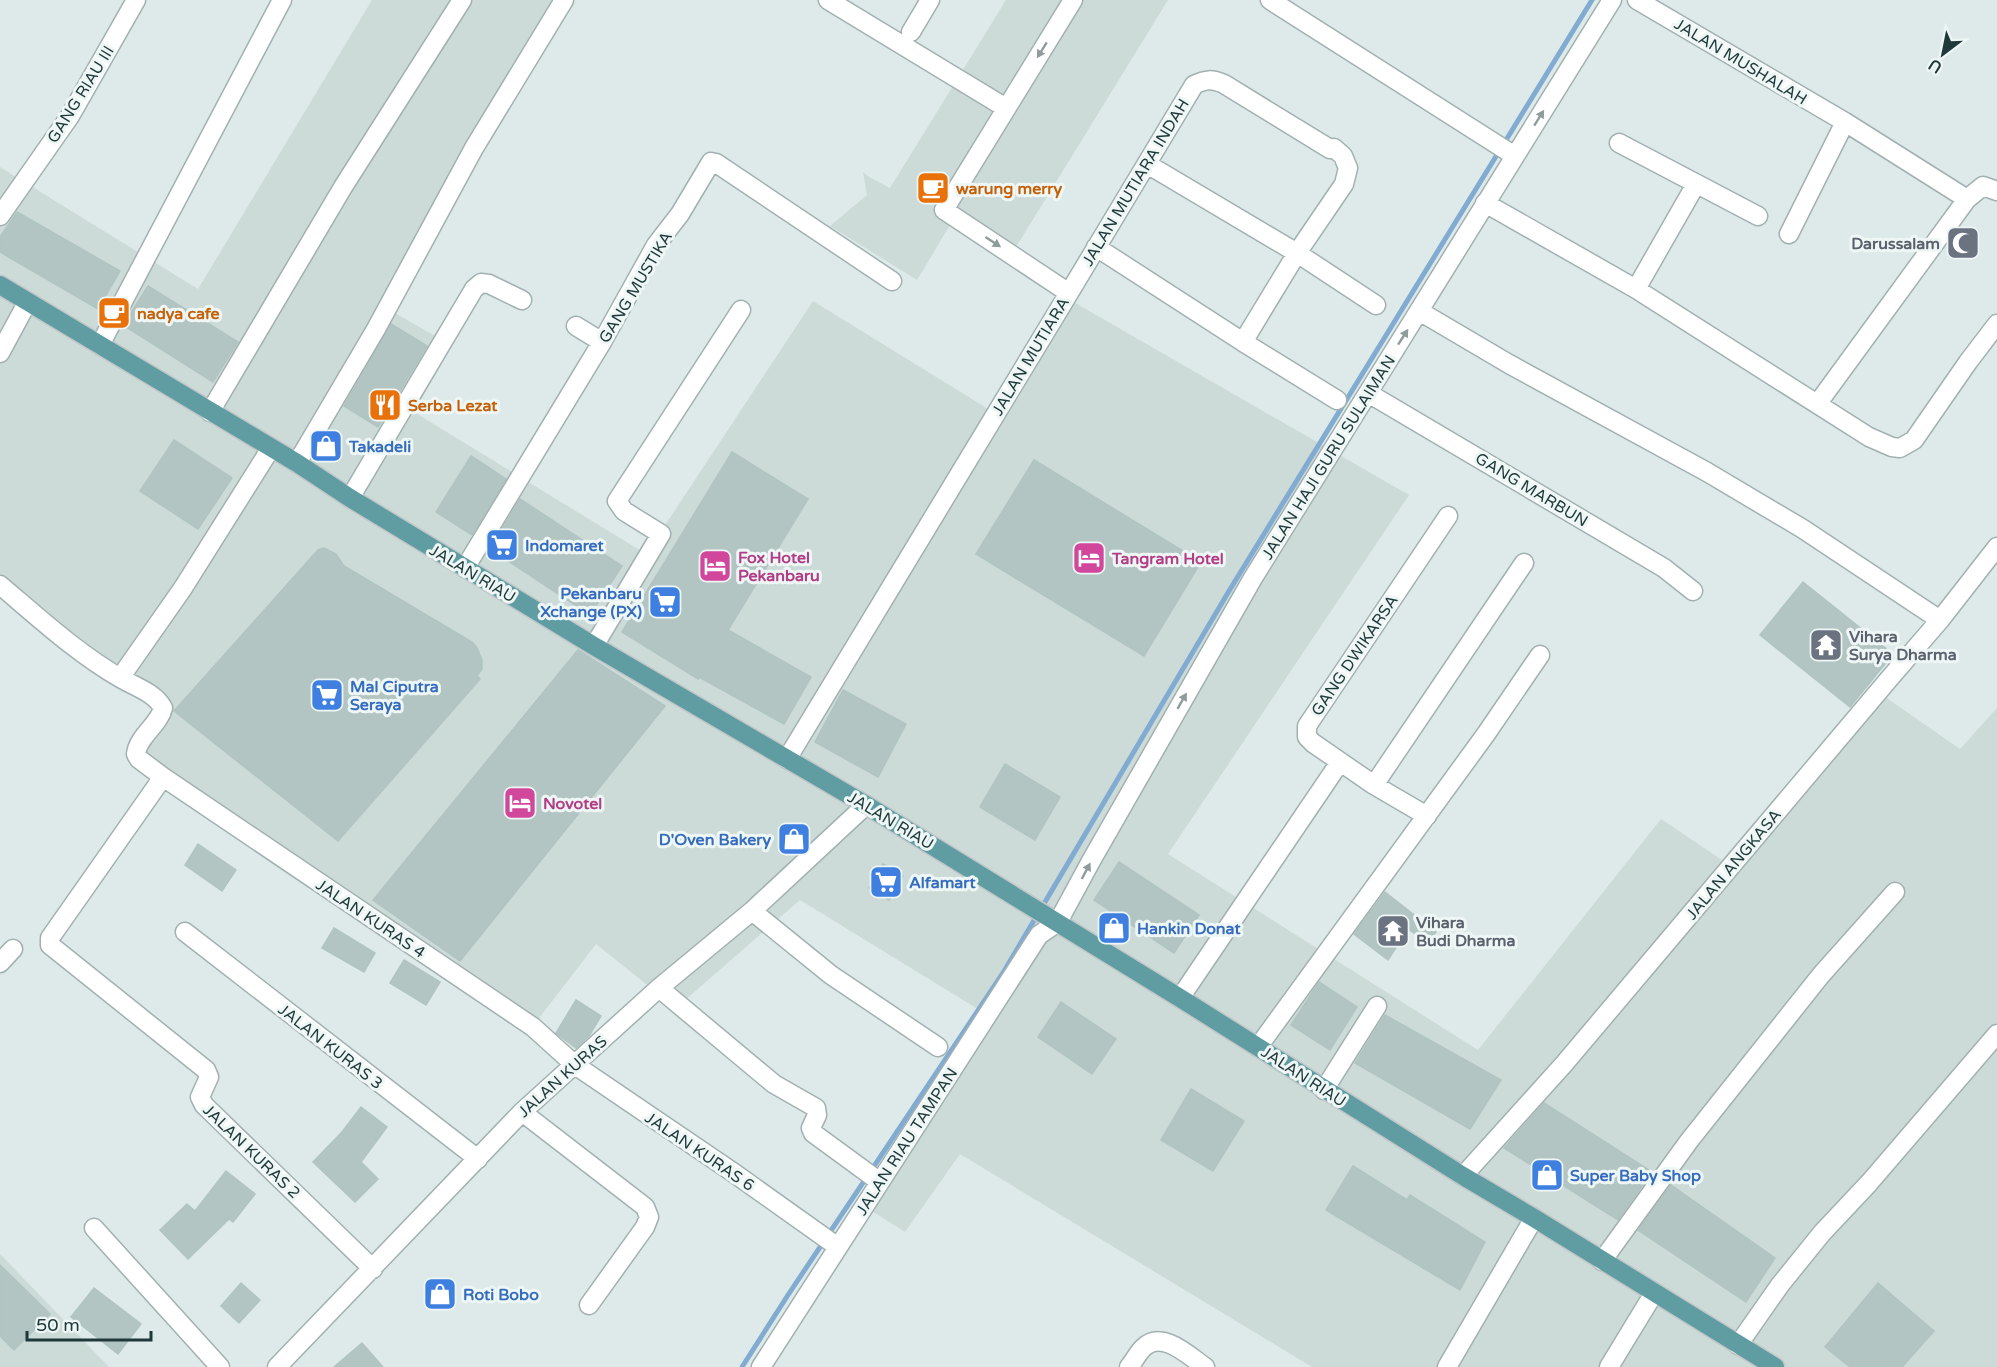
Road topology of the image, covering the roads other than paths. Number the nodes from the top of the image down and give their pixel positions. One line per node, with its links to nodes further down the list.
1 (136, 0): 21 (street, GANG RIAU III)
2 (282, 0): 39 (street)
3 (462, 0): 44 (street)
4 (564, 0): 46 (street)
5 (828, 0): 12 (street)
6 (930, 0): 11 (street)
7 (1073, 0): 12 (street, JALAN MUTIARA, one-way to 12)
8 (1270, 0): 15 (street)
9 (1612, 0): 15 (street, JALAN HAJI GURU SULAIMAN, one-way to 9)
10 (1637, 0): 13 (street, JALAN MUSHALAH)
11 (911, 32)
12 (1006, 108): 29 (street, JALAN MUTIARA, one-way to 29)
13 (1845, 122): 19 (street, JALAN MUSHALAH); 23 (street)
14 (1619, 143): 17 (street)
15 (1515, 156): 20 (street, JALAN HAJI GURU SULAIMAN)
16 (1147, 164): 24 (street, JALAN MUTIARA INDAH); 25 (street); 25 (street, JALAN MUTIARA INDAH)
17 (1696, 184): 22 (street); 28 (street)
18 (1997, 191): 19 (street)
19 (1967, 199): 43 (street)
20 (1485, 203): 28 (street); 34 (street, JALAN HAJI GURU SULAIMAN)
21 (0, 216)
22 (1758, 216)
23 (1789, 234)
24 (1096, 247): 29 (street, JALAN MUTIARA INDAH); 38 (street)
25 (1297, 253): 32 (street); 38 (street)
26 (892, 281): 37 (street, GANG MUSTIKA)
27 (0, 285): 31 (main road, JALAN RIAU)
28 (1636, 290): 43 (street)
29 (1069, 293): 58 (street, JALAN MUTIARA)
30 (522, 300): 47 (street)
31 (27, 303): 39 (main road, JALAN RIAU); 40 (street)
32 (1376, 305)
33 (741, 310): 55 (street)
34 (1419, 311): 41 (street, JALAN HAJI GURU SULAIMAN, one-way to 34); 54 (street)
35 (1997, 324): 43 (street)
36 (576, 326): 37 (street)
37 (602, 342): 51 (street, GANG MUSTIKA)
38 (1243, 342): 42 (street)
39 (100, 345): 44 (main road, JALAN RIAU)
40 (0, 353)
41 (1368, 393): 53 (street, GANG MARBUN); 66 (street, JALAN HAJI GURU SULAIMAN, one-way to 41)
42 (1337, 400)
43 (1818, 403)
44 (210, 412): 45 (main road, JALAN RIAU)
45 (271, 448): 46 (main road, JALAN RIAU); 57 (street)
46 (297, 464): 47 (main road, JALAN RIAU)
47 (350, 498): 51 (main road, JALAN RIAU)
48 (1448, 516): 59 (street, GANG DWIKARSA)
49 (1997, 547): 54 (street, JALAN ANGKASA)
50 (1524, 562): 61 (street)
51 (465, 568): 55 (main road, JALAN RIAU)
52 (0, 585): 57 (street)
53 (1693, 591)
54 (1940, 620): 80 (street, JALAN ANGKASA)
55 (594, 646): 58 (main road, JALAN RIAU)
56 (1539, 655): 63 (street)
57 (120, 678): 60 (street, JALAN KURAS 4)
58 (787, 759): 62 (main road, JALAN RIAU)
59 (1340, 762): 61 (street, GANG DWIKARSA); 71 (street)
60 (163, 777): 76 (street, JALAN KURAS 4); 86 (street, JALAN KURAS 2)
61 (1374, 785): 63 (street, GANG DWIKARSA)
62 (866, 805): 65 (street, JALAN KURAS); 66 (main road, JALAN RIAU)
63 (1427, 816): 75 (street)
64 (1895, 892): 85 (street)
65 (752, 911): 70 (street, JALAN KURAS); 74 (street)
66 (1055, 920): 71 (main road, JALAN RIAU); 81 (street, JALAN RIAU TAMPAN)
67 (185, 932): 79 (street, JALAN KURAS 3)
68 (13, 949): 69 (street)
69 (0, 963)
70 (659, 988): 76 (street, JALAN KURAS); 81 (street)
71 (1180, 998): 75 (main road, JALAN RIAU)
72 (1377, 1006): 77 (street)
73 (1997, 1034): 89 (street)
74 (938, 1047)
75 (1258, 1047): 77 (main road, JALAN RIAU)
76 (575, 1065): 78 (street, JALAN KURAS); 84 (street, JALAN KURAS 6)
77 (1324, 1090): 80 (main road, JALAN RIAU)
78 (522, 1112): 79 (street, JALAN KURAS); 88 (street)
79 (478, 1159): 86 (street, JALAN KURAS)
80 (1463, 1176): 82 (main road, JALAN RIAU)
81 (873, 1177): 84 (street, JALAN RIAU TAMPAN)
82 (1534, 1218): 85 (main road, JALAN RIAU); 95 (street)
83 (94, 1228): 90 (street)
84 (831, 1243): 92 (street, JALAN RIAU TAMPAN)
85 (1602, 1261): 87 (main road, JALAN RIAU)
86 (373, 1269): 91 (street, JALAN KURAS)
87 (1654, 1293): 89 (main road, JALAN RIAU); 96 (street)
88 (589, 1305)
89 (1738, 1345): 97 (main road, JALAN RIAU)
90 (220, 1367)
91 (277, 1367)
92 (761, 1367)
93 (1129, 1367): 94 (street)
94 (1205, 1367)
95 (1447, 1367)
96 (1609, 1367)
97 (1774, 1367)

